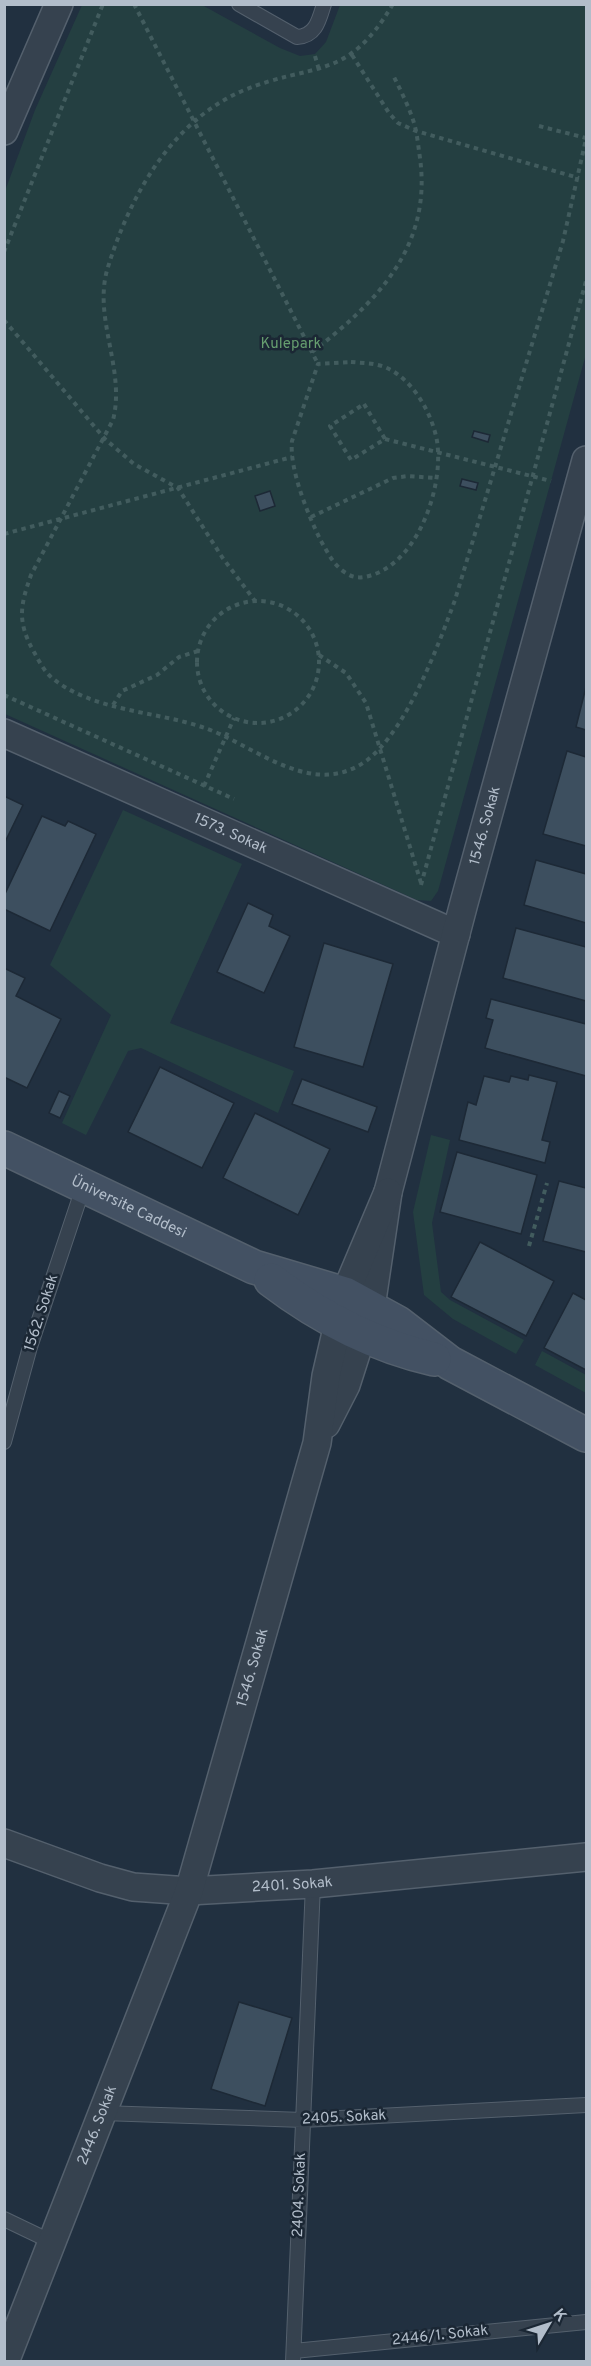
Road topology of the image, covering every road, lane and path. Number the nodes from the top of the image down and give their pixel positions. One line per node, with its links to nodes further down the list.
1 (59, 4): 13 (street)
2 (103, 4): 17 (path)
3 (134, 4): 11 (path)
4 (239, 4): 5 (lane)
5 (324, 4)
6 (393, 4): 8 (path)
7 (315, 54): 9 (path)
8 (352, 55): 9 (path); 14 (path)
9 (319, 70): 11 (path)
10 (393, 75): 14 (path)
11 (194, 121): 20 (path); 22 (path)
12 (539, 126): 15 (path)
13 (4, 131)
14 (416, 131): 16 (path); 20 (path)
15 (586, 139): 16 (path)
16 (579, 178): 27 (path)
17 (4, 252)
18 (586, 281): 28 (path)
19 (4, 320): 22 (path)
20 (312, 352): 21 (path)
21 (318, 364): 24 (path); 25 (path)
22 (105, 439): 31 (path); 34 (path)
23 (385, 439): 23 (path); 24 (path)
24 (438, 453): 27 (path); 29 (path)
25 (292, 457): 31 (path); 33 (path)
26 (586, 460): 32 (street, 1546. Sokak)
27 (495, 467): 28 (path); 43 (path)
28 (533, 477): 30 (path); 45 (path)
29 (435, 478): 33 (path); 33 (path)
30 (552, 481)
31 (178, 488): 34 (path); 36 (path)
32 (582, 494): 47 (street, 1546. Sokak)
33 (311, 517)
34 (61, 519): 35 (path); 39 (path)
35 (4, 534)
36 (255, 601): 37 (path); 38 (path)
37 (198, 651): 39 (path); 40 (path)
38 (318, 655): 40 (path); 43 (path)
39 (113, 705): 42 (path)
40 (234, 718): 42 (path)
41 (4, 733): 44 (street, 1573. Sokak)
42 (226, 736): 43 (path); 44 (path)
43 (380, 746): 45 (path)
44 (190, 816): 46 (street, 1573. Sokak)
45 (422, 884): 46 (path)
46 (413, 914): 47 (street, 1573. Sokak)
47 (456, 934): 52 (street, 1546. Sokak)
48 (4, 1148): 50 (main road, Üniversite Caddesi)
49 (547, 1183): 51 (path)
50 (84, 1185): 52 (main road, Üniversite Caddesi); 54 (lane, 1562. Sokak)
51 (529, 1246)
52 (354, 1316): 53 (main road, Üniversite Caddesi); 58 (street, 1546. Sokak)
53 (586, 1435)
54 (4, 1442)
55 (4, 1843): 58 (street, 2401. Sokak)
56 (586, 1857): 57 (street, 2401. Sokak)
57 (313, 1884): 58 (street, 2401. Sokak); 61 (lane, 2404. Sokak)
58 (189, 1891): 60 (street, 2446. Sokak)
59 (586, 2105): 61 (lane, 2405. Sokak)
60 (102, 2113): 61 (lane, 2405. Sokak); 63 (street, 2446. Sokak)
61 (303, 2120): 65 (lane, 2404. Sokak)
62 (4, 2219): 63 (lane)
63 (52, 2242): 66 (street, 2446. Sokak)
64 (586, 2322): 65 (lane, 2446/1. Sokak)
65 (293, 2356)
66 (5, 2361)

